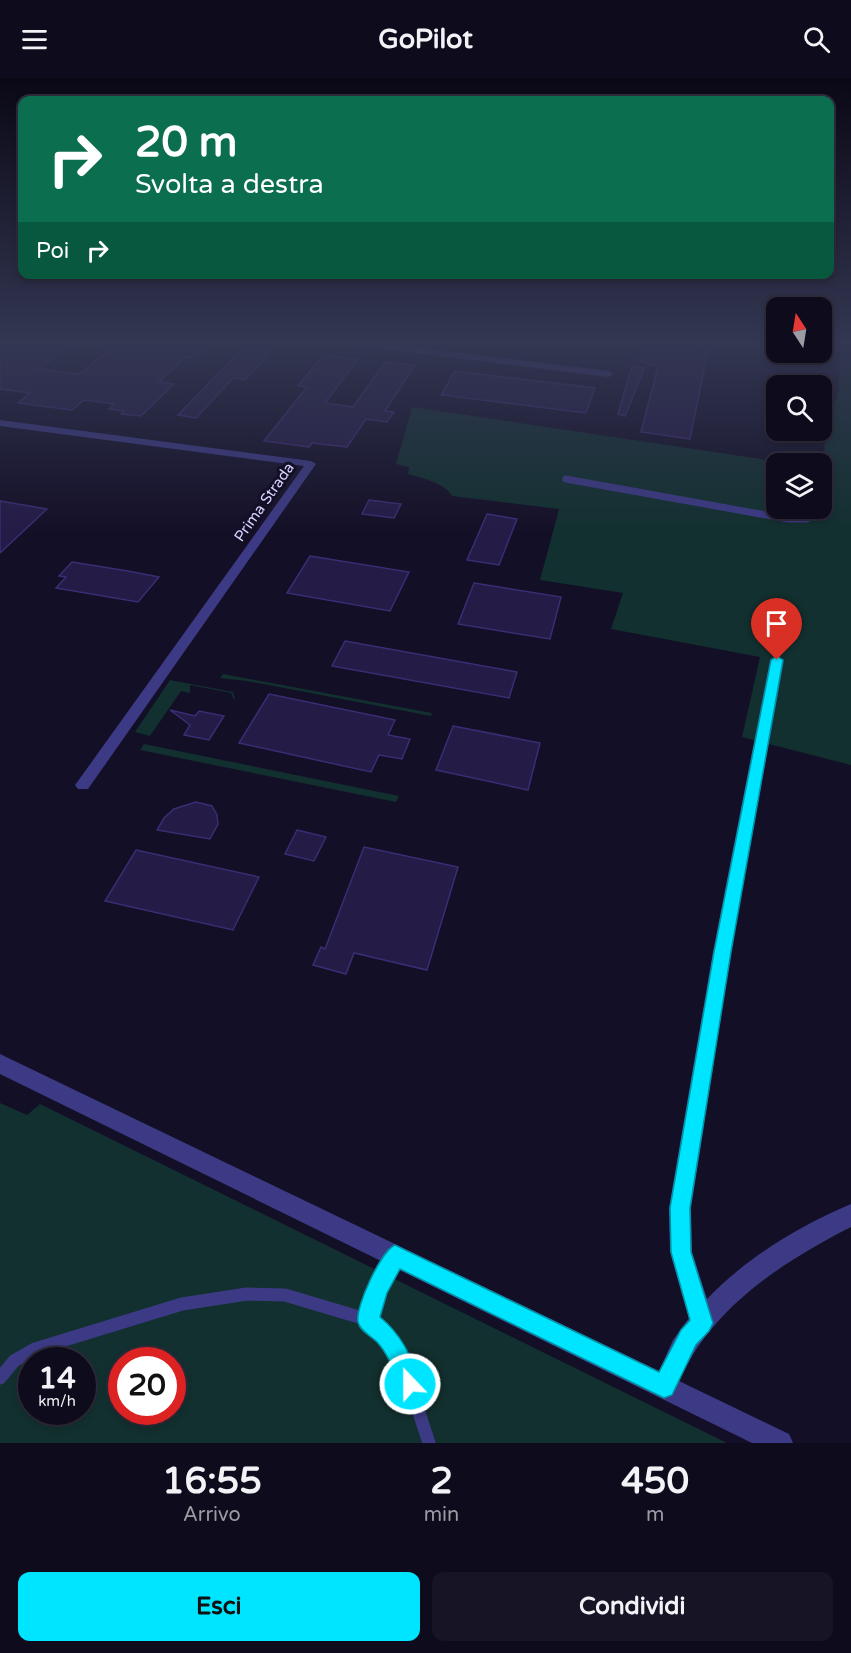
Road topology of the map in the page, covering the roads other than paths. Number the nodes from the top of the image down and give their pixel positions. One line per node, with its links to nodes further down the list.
1 (0, 423): 5 (street, Prima Strada)
2 (566, 479): 3 (lane)
3 (766, 515)
4 (777, 660): 10 (street)
5 (83, 786)
6 (0, 1064): 8 (street)
7 (851, 1215): 10 (street)
8 (395, 1256): 9 (lane); 12 (street)
9 (369, 1320): 11 (lane); 13 (lane)
10 (702, 1323): 12 (street)
11 (0, 1378)
12 (664, 1387): 14 (street)
13 (429, 1443)
14 (780, 1443)

